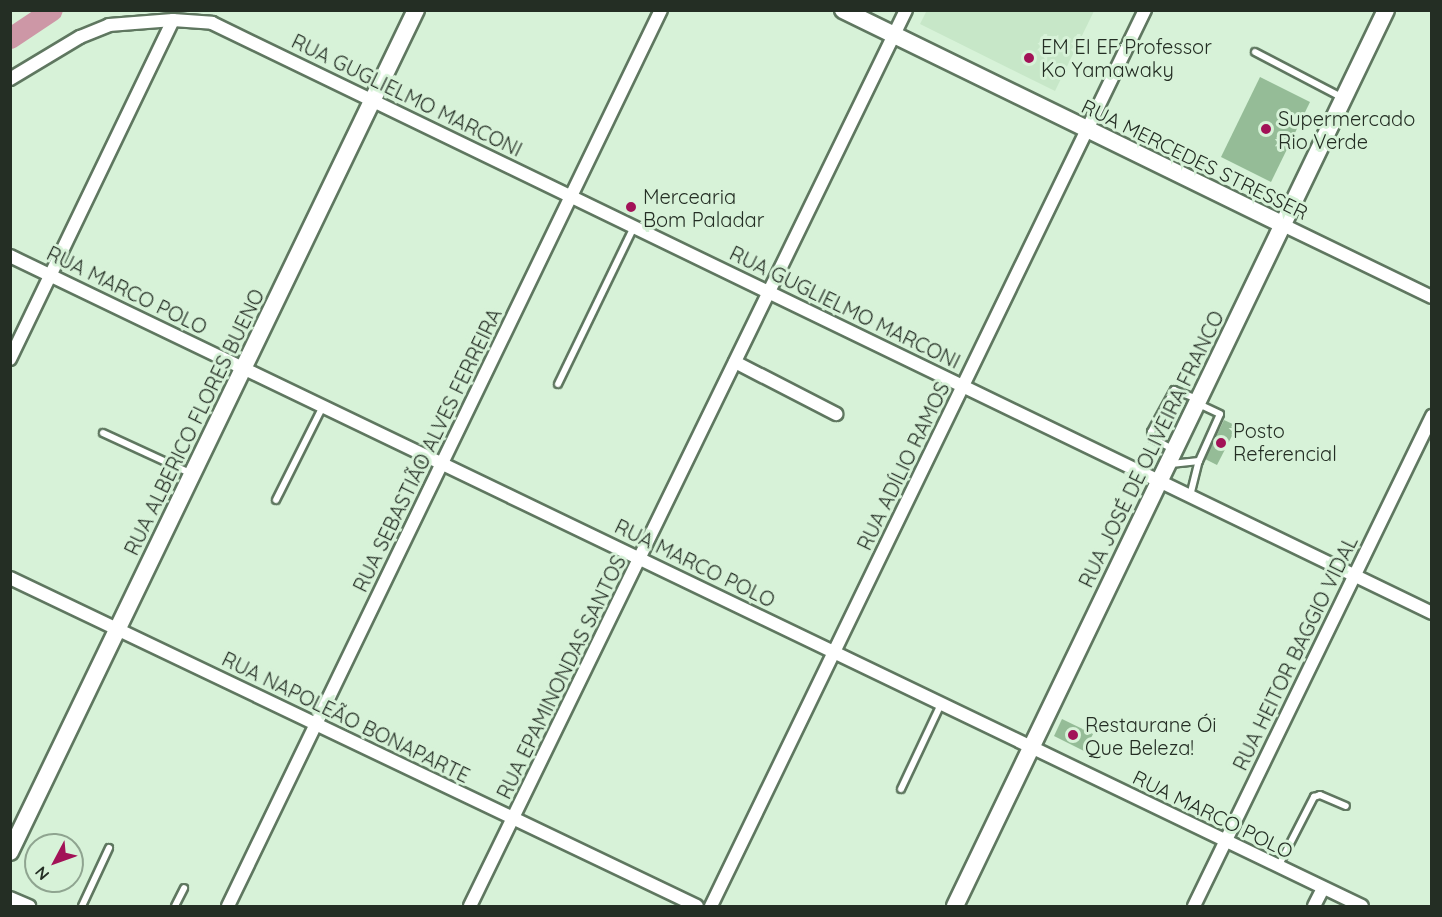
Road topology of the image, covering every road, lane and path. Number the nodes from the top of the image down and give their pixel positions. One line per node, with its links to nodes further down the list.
1 (416, 10): 12 (street, RUA ALBERICO FLORES BUENO)
2 (661, 10): 14 (street, RUA SEBASTIÃO ALVES FERREIRA)
3 (843, 10): 8 (street, RUA MERCEDES STRESSER)
4 (906, 10): 8 (street, RUA EPAMINONDAS SANTOS)
5 (1145, 10): 13 (street, RUA ADÍLIO RAMOS)
6 (1386, 10): 11 (street, RUA JOSÉ DE OLIVEIRA FRANCO)
7 (173, 20): 10 (street, RUA GUGLIELMO MARCONI); 12 (street, RUA GUGLIELMO MARCONI); 18 (street)
8 (894, 35): 13 (street, RUA MERCEDES STRESSER); 19 (street, RUA EPAMINONDAS SANTOS)
9 (1255, 52): 11 (lane)
10 (10, 79)
11 (1344, 98): 15 (street, RUA JOSÉ DE OLIVEIRA FRANCO)
12 (373, 100): 14 (street, RUA GUGLIELMO MARCONI); 23 (street, RUA ALBERICO FLORES BUENO)
13 (1088, 130): 15 (street, RUA MERCEDES STRESSER); 25 (street, RUA ADÍLIO RAMOS)
14 (571, 196): 16 (street, RUA GUGLIELMO MARCONI); 33 (street, RUA SEBASTIÃO ALVES FERREIRA)
15 (1283, 225): 20 (street, RUA MERCEDES STRESSER); 26 (street, RUA JOSÉ DE OLIVEIRA FRANCO)
16 (634, 227): 19 (street, RUA GUGLIELMO MARCONI); 24 (lane)
17 (10, 255): 18 (street, RUA MARCO POLO)
18 (51, 275): 21 (street); 23 (street, RUA MARCO POLO)
19 (769, 292): 22 (street, RUA EPAMINONDAS SANTOS); 25 (street, RUA GUGLIELMO MARCONI)
20 (1431, 297)
21 (10, 358)
22 (735, 362): 28 (street); 38 (street, RUA EPAMINONDAS SANTOS)
23 (244, 368): 27 (street, RUA MARCO POLO); 34 (street, RUA ALBERICO FLORES BUENO)
24 (558, 384)
25 (963, 386): 35 (street, RUA GUGLIELMO MARCONI); 43 (street, RUA ADÍLIO RAMOS)
26 (1198, 401): 31 (street, RUA JOSÉ DE OLIVEIRA FRANCO); 31 (lane); 32 (lane)
27 (323, 406): 33 (street, RUA MARCO POLO); 37 (lane)
28 (836, 414)
29 (1431, 416): 39 (street, RUA HEITOR BAGGIO VIDAL)
30 (103, 434): 34 (lane)
31 (1171, 457): 32 (lane); 35 (street, RUA JOSÉ DE OLIVEIRA FRANCO)
32 (1199, 461): 36 (lane)
33 (442, 463): 38 (street, RUA MARCO POLO); 45 (street, RUA SEBASTIÃO ALVES FERREIRA)
34 (193, 474): 42 (street, RUA ALBERICO FLORES BUENO)
35 (1159, 481): 36 (street, RUA GUGLIELMO MARCONI); 46 (street, RUA JOSÉ DE OLIVEIRA FRANCO)
36 (1190, 496): 39 (street, RUA GUGLIELMO MARCONI)
37 (276, 500)
38 (640, 558): 43 (street, RUA MARCO POLO); 49 (street, RUA EPAMINONDAS SANTOS)
39 (1354, 575): 41 (street, RUA GUGLIELMO MARCONI); 50 (street, RUA HEITOR BAGGIO VIDAL)
40 (10, 578): 42 (street, RUA NAPOLEÃO BONAPARTE)
41 (1431, 613)
42 (118, 629): 45 (street, RUA NAPOLEÃO BONAPARTE); 52 (street, RUA ALBERICO FLORES BUENO)
43 (834, 652): 44 (street, RUA MARCO POLO); 63 (street, RUA ADÍLIO RAMOS)
44 (942, 704): 46 (street, RUA MARCO POLO); 47 (lane)
45 (316, 724): 49 (street, RUA NAPOLEÃO BONAPARTE); 60 (street, RUA SEBASTIÃO ALVES FERREIRA)
46 (1031, 747): 50 (street, RUA MARCO POLO); 64 (street, RUA JOSÉ DE OLIVEIRA FRANCO)
47 (901, 789)
48 (1346, 807): 53 (lane)
49 (513, 819): 61 (street, RUA EPAMINONDAS SANTOS); 62 (street, RUA NAPOLEÃO BONAPARTE)
50 (1226, 841): 53 (street, RUA MARCO POLO); 65 (street, RUA HEITOR BAGGIO VIDAL)
51 (109, 848): 58 (lane)
52 (10, 852)
53 (1278, 867): 55 (street, RUA MARCO POLO)
54 (184, 888): 59 (lane)
55 (1323, 888): 66 (street); 67 (street, RUA MARCO POLO)
56 (10, 898): 57 (street)
57 (29, 906)
58 (82, 906)
59 (175, 906)
60 (228, 906)
61 (470, 906)
62 (697, 906)
63 (711, 906)
64 (955, 906)
65 (1194, 906)
66 (1314, 906)
67 (1362, 906)

